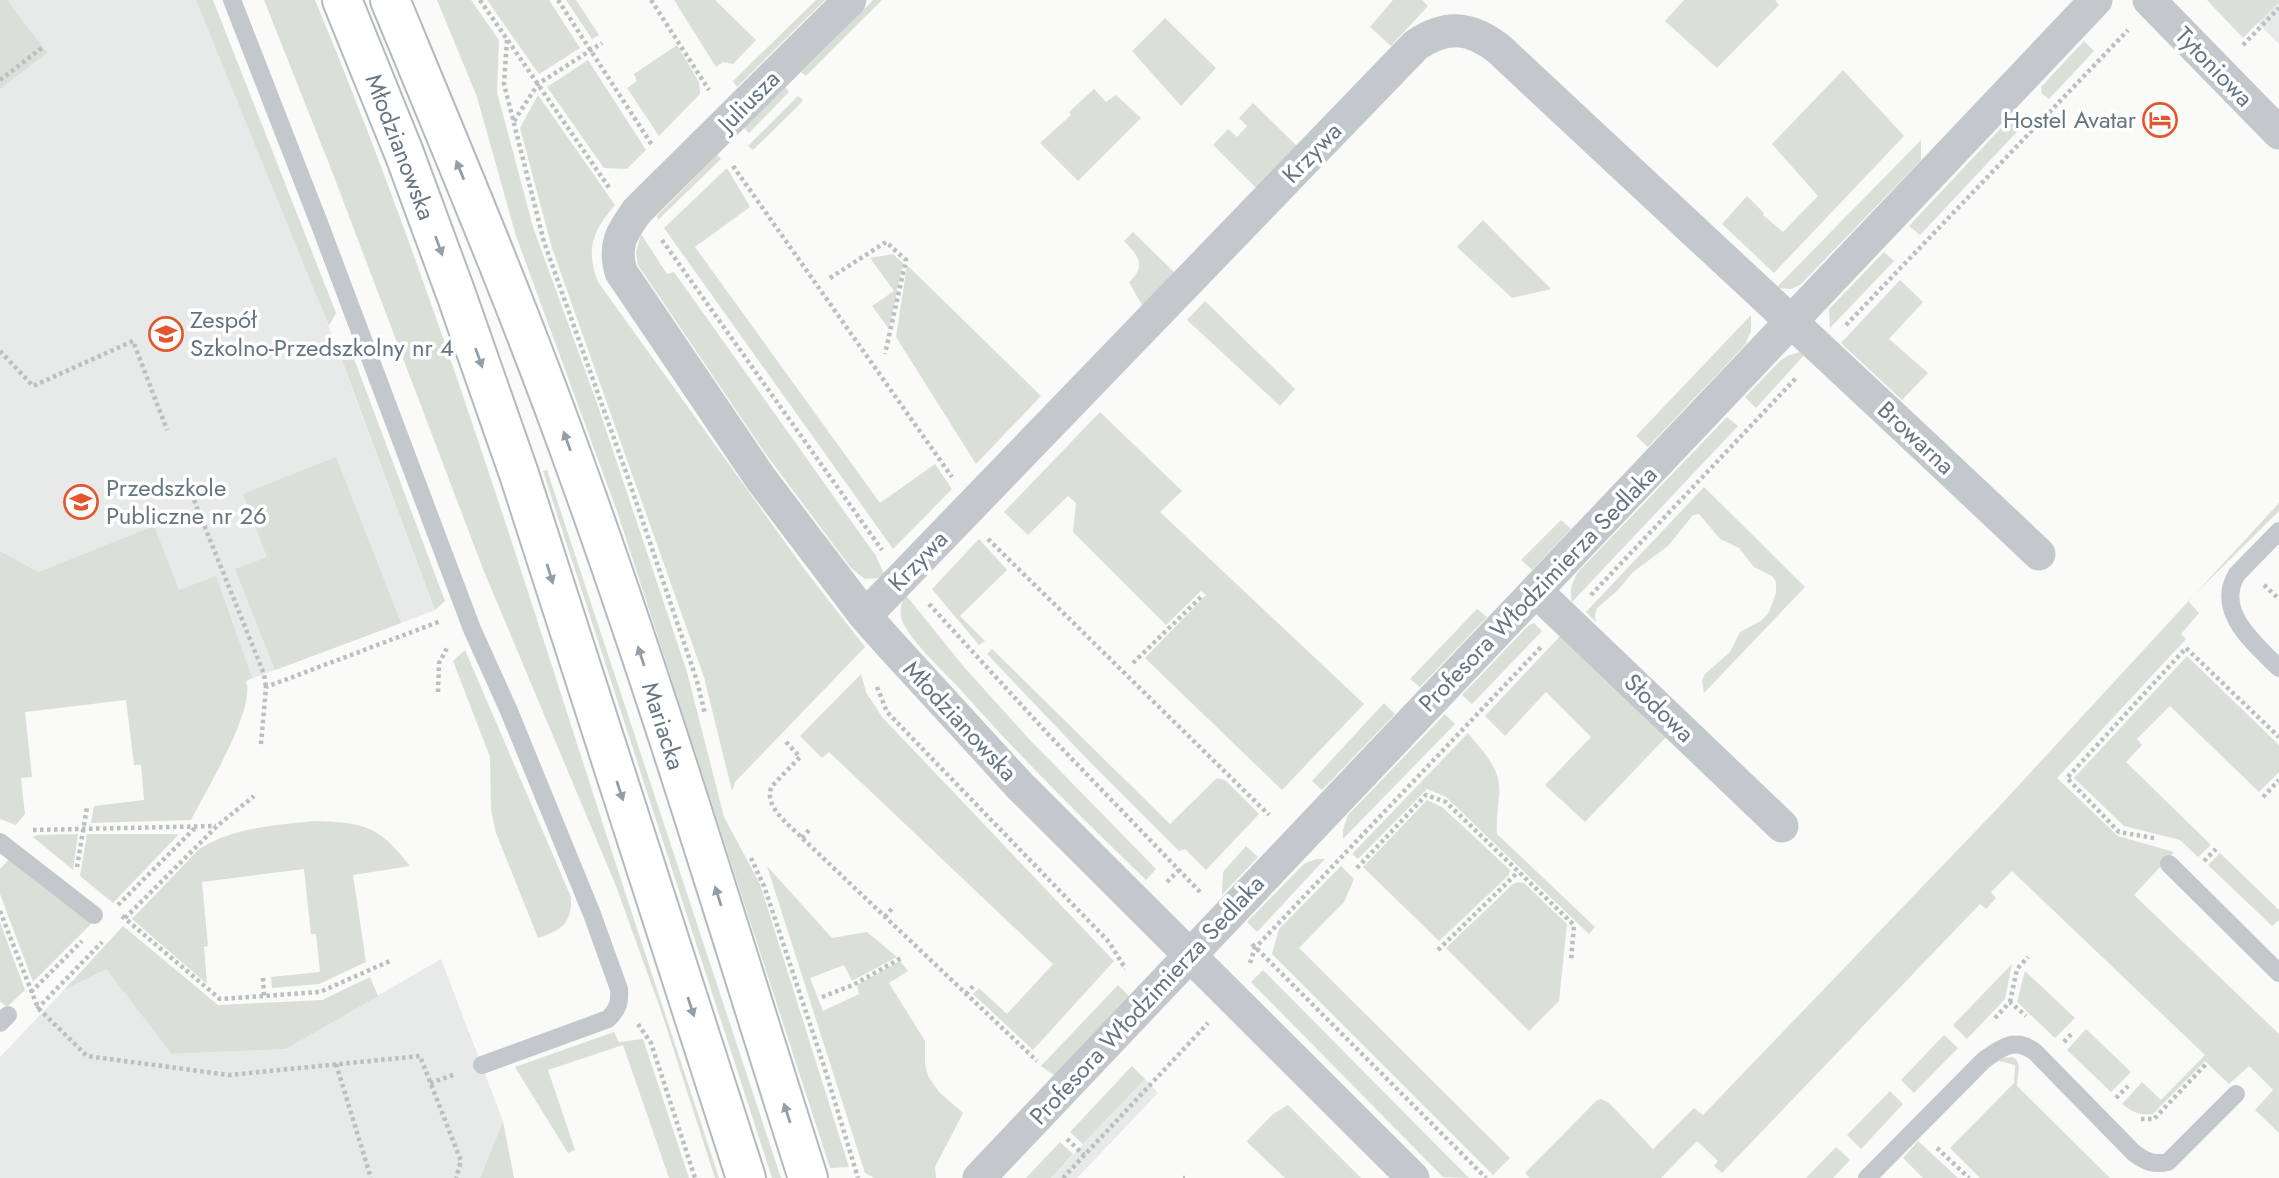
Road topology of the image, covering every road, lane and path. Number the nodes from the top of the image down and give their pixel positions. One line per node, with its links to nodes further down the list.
1 (232, 0): 39 (lane)
2 (342, 0): 110 (main road, Młodzianowska, one-way to 110)
3 (390, 0): 24 (main road, Młodzianowska, one-way to 3)
4 (480, 0): 11 (path)
5 (558, 0): 15 (path)
6 (651, 0): 18 (path)
7 (850, 0): 23 (street, Juliusza)
8 (2096, 0): 26 (street, Profesora Włodzimierza Sedlaka)
9 (2151, 2): 20 (street, Tytoniowa); 27 (path)
10 (2279, 8): 13 (path)
11 (507, 39): 17 (path); 19 (path)
12 (602, 43): 15 (path)
13 (2242, 46)
14 (43, 47): 16 (path)
15 (590, 50): 17 (path); 21 (path)
16 (0, 80)
17 (538, 83): 19 (path); 23 (path)
18 (711, 94)
19 (513, 121): 48 (path)
20 (2279, 133)
21 (654, 149)
22 (728, 159): 31 (path)
23 (639, 210): 36 (path); 40 (street, Młodzianowska)
24 (505, 278): 111 (main road, Mariacka, one-way to 24)
25 (830, 278): 29 (path)
26 (1792, 323): 27 (street, Browarna); 36 (street, Krzywa); 37 (street, Profesora Włodzimierza Sedlaka)
27 (1823, 349): 35 (street, Browarna); 41 (path)
28 (0, 351): 30 (path)
29 (885, 354)
30 (167, 430)
31 (957, 484)
32 (194, 500): 46 (path)
33 (2279, 531): 44 (lane)
34 (984, 534): 56 (path)
35 (2039, 554)
36 (904, 577): 40 (street, Krzywa); 75 (path)
37 (1536, 591): 41 (street, Słodowa); 75 (street, Profesora Włodzimierza Sedlaka)
38 (1201, 597): 43 (path)
39 (466, 611): 42 (lane); 46 (path)
40 (865, 615): 79 (street, Młodzianowska)
41 (1567, 621): 57 (street, Słodowa); 77 (path)
42 (472, 629): 47 (path); 92 (lane)
43 (1133, 663)
44 (2279, 668)
45 (873, 679): 85 (path)
46 (267, 687): 51 (path)
47 (438, 692)
48 (706, 718)
49 (2279, 737): 62 (path)
50 (786, 742): 61 (path)
51 (261, 744)
52 (2279, 780): 54 (path)
53 (254, 796): 58 (path)
54 (2263, 797)
55 (87, 807): 58 (path)
56 (1269, 815)
57 (1782, 826)
58 (83, 828): 60 (path); 70 (path)
59 (810, 829): 61 (path)
60 (27, 831)
61 (802, 838): 74 (path)
62 (2167, 840)
63 (0, 842): 73 (lane)
64 (2216, 849): 66 (path)
65 (748, 850): 112 (path)
66 (2194, 857)
67 (2169, 864): 84 (lane)
68 (1357, 868): 69 (path)
69 (1518, 872): 78 (path); 83 (path)
70 (75, 878)
71 (893, 907): 74 (path)
72 (0, 911): 98 (path)
73 (94, 915)
74 (885, 917): 88 (path)
75 (1226, 917): 77 (path); 79 (street, Profesora Włodzimierza Sedlaka)
76 (125, 918): 90 (path)
77 (1255, 947): 89 (path); 116 (path)
78 (1438, 950)
79 (1189, 956): 89 (street, Młodzianowska); 113 (street, Profesora Włodzimierza Sedlaka)
80 (903, 957): 91 (path)
81 (2028, 957): 93 (path)
82 (391, 960): 90 (path)
83 (1571, 961)
84 (2279, 973)
85 (1116, 977)
86 (263, 978): 90 (path)
87 (975, 984): 88 (path)
88 (966, 993): 97 (path)
89 (1226, 993): 94 (path); 115 (street, Młodzianowska)
90 (264, 996)
91 (822, 998)
92 (620, 1002): 99 (lane); 109 (path)
93 (2010, 1002)
94 (1208, 1022): 95 (path); 106 (path)
95 (1217, 1031)
96 (1045, 1052): 97 (path)
97 (1037, 1061): 100 (path)
98 (336, 1064): 107 (path); 108 (path)
99 (482, 1065)
100 (1030, 1069)
101 (2128, 1086): 103 (path)
102 (2236, 1094): 104 (lane)
103 (2113, 1101)
104 (1915, 1128): 117 (lane); 118 (path)
105 (1066, 1138): 106 (path)
106 (1084, 1155): 114 (path)
107 (372, 1178)
108 (456, 1178)
109 (695, 1178)
110 (746, 1178)
111 (808, 1178)
112 (858, 1178)
113 (979, 1178)
114 (1063, 1178)
115 (1413, 1178)
116 (1486, 1178)
117 (1867, 1178)
118 (1969, 1178)

